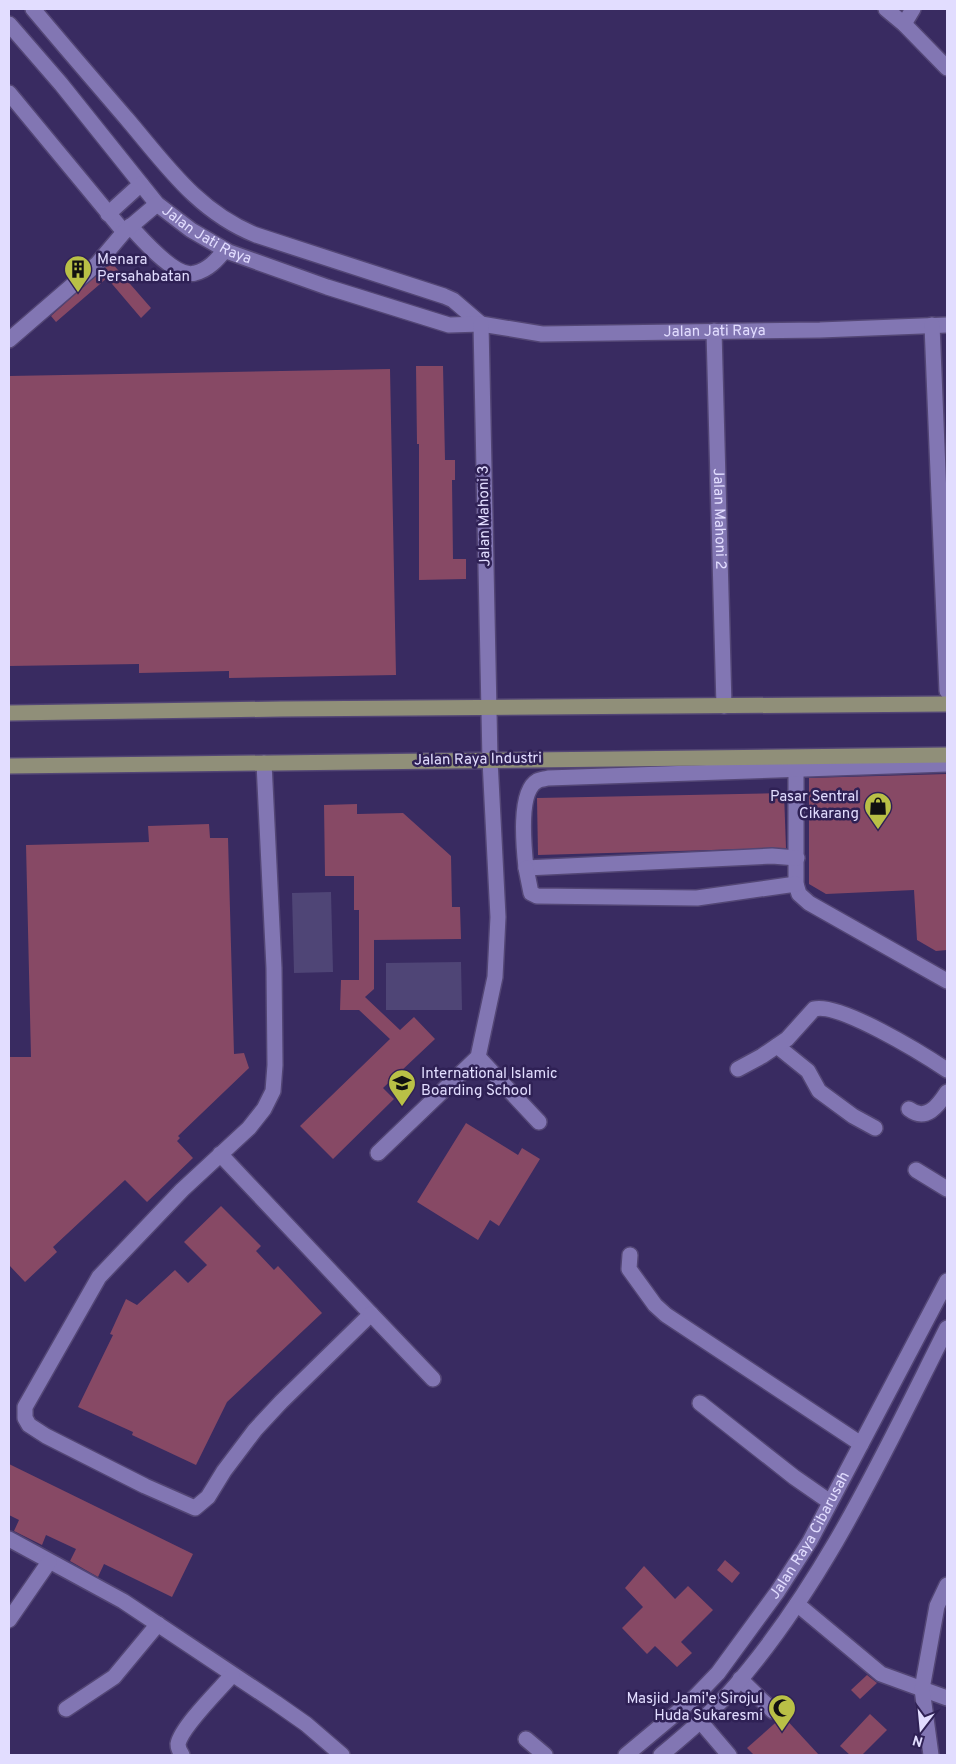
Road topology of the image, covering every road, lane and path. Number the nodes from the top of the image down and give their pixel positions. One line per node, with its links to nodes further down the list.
1 (33, 9): 12 (street, Jalan Jati Raya)
2 (886, 9): 4 (street)
3 (913, 9): 4 (street)
4 (904, 24): 6 (street)
5 (10, 28): 8 (street, Jalan Jati Raya)
6 (947, 68)
7 (9, 93): 10 (street)
8 (142, 184): 9 (street, Jalan Jati Raya); 10 (street)
9 (158, 204): 11 (street); 13 (street, Jalan Jati Raya)
10 (108, 214): 11 (street)
11 (127, 229): 13 (street); 19 (street)
12 (293, 246): 14 (street); 15 (street, Jalan Jati Raya)
13 (225, 250): 14 (street, Jalan Jati Raya)
14 (288, 273): 15 (street, Jalan Jati Raya)
15 (481, 324): 18 (street, Jalan Jati Raya); 23 (street, Jalan Mahoni 3)
16 (932, 325): 17 (street, Jalan Jati Raya); 18 (street, Jalan Jati Raya); 20 (street)
17 (947, 325)
18 (714, 330): 22 (street, Jalan Mahoni 2)
19 (9, 340)
20 (947, 691)
21 (947, 704): 22 (main road)
22 (724, 706): 23 (main road)
23 (490, 707): 24 (main road); 26 (street, Jalan Mahoni 3)
24 (9, 713)
25 (947, 755): 28 (main road, Jalan Raya Industri)
26 (490, 760): 27 (main road, Jalan Raya Industri); 28 (main road, Jalan Raya Industri); 36 (street, Jalan Mahoni 3)
27 (264, 763): 30 (main road, Jalan Raya Industri); 44 (street)
28 (796, 763): 29 (street); 31 (street); 32 (street)
29 (947, 764)
30 (9, 766)
31 (797, 858): 32 (street); 33 (street)
32 (526, 868): 33 (street)
33 (796, 884): 34 (street)
34 (947, 980)
35 (777, 1046): 37 (street); 38 (street); 42 (street)
36 (478, 1057): 41 (street); 43 (street)
37 (738, 1069)
38 (947, 1070)
39 (947, 1092): 40 (street)
40 (909, 1110)
41 (539, 1122)
42 (875, 1128)
43 (378, 1153)
44 (220, 1154): 49 (street); 49 (street)
45 (916, 1170): 46 (street)
46 (947, 1188)
47 (630, 1255): 53 (street)
48 (947, 1282): 53 (street, Jalan Raya Cibarusah)
49 (371, 1314): 51 (street)
50 (947, 1328): 58 (street, Jalan Raya Cibarusah)
51 (433, 1379)
52 (700, 1403): 54 (street)
53 (861, 1444): 54 (street, Jalan Raya Cibarusah)
54 (830, 1502): 59 (street, Jalan Raya Cibarusah)
55 (9, 1538): 56 (street)
56 (49, 1562): 60 (street); 62 (street)
57 (947, 1585): 66 (street)
58 (797, 1604): 61 (street, Jalan Raya Cibarusah); 66 (street)
59 (764, 1610): 61 (street); 65 (street, Jalan Raya Cibarusah)
60 (9, 1620)
61 (784, 1623): 64 (street, Jalan Raya Cibarusah)
62 (158, 1624): 63 (street); 69 (street)
63 (232, 1675): 73 (street); 74 (street)
64 (740, 1679): 68 (street, Jalan Raya Cibarusah); 70 (street)
65 (706, 1685): 68 (street); 76 (street, Jalan Raya Cibarusah)
66 (922, 1690): 67 (street); 79 (street)
67 (947, 1698)
68 (723, 1699): 71 (street, Jalan Raya Cibarusah)
69 (66, 1709)
70 (773, 1711)
71 (700, 1721): 77 (street, Jalan Raya Cibarusah); 78 (street)
72 (526, 1739): 75 (street)
73 (182, 1755)
74 (342, 1755)
75 (545, 1755)
76 (626, 1755)
77 (661, 1755)
78 (729, 1755)
79 (931, 1755)

